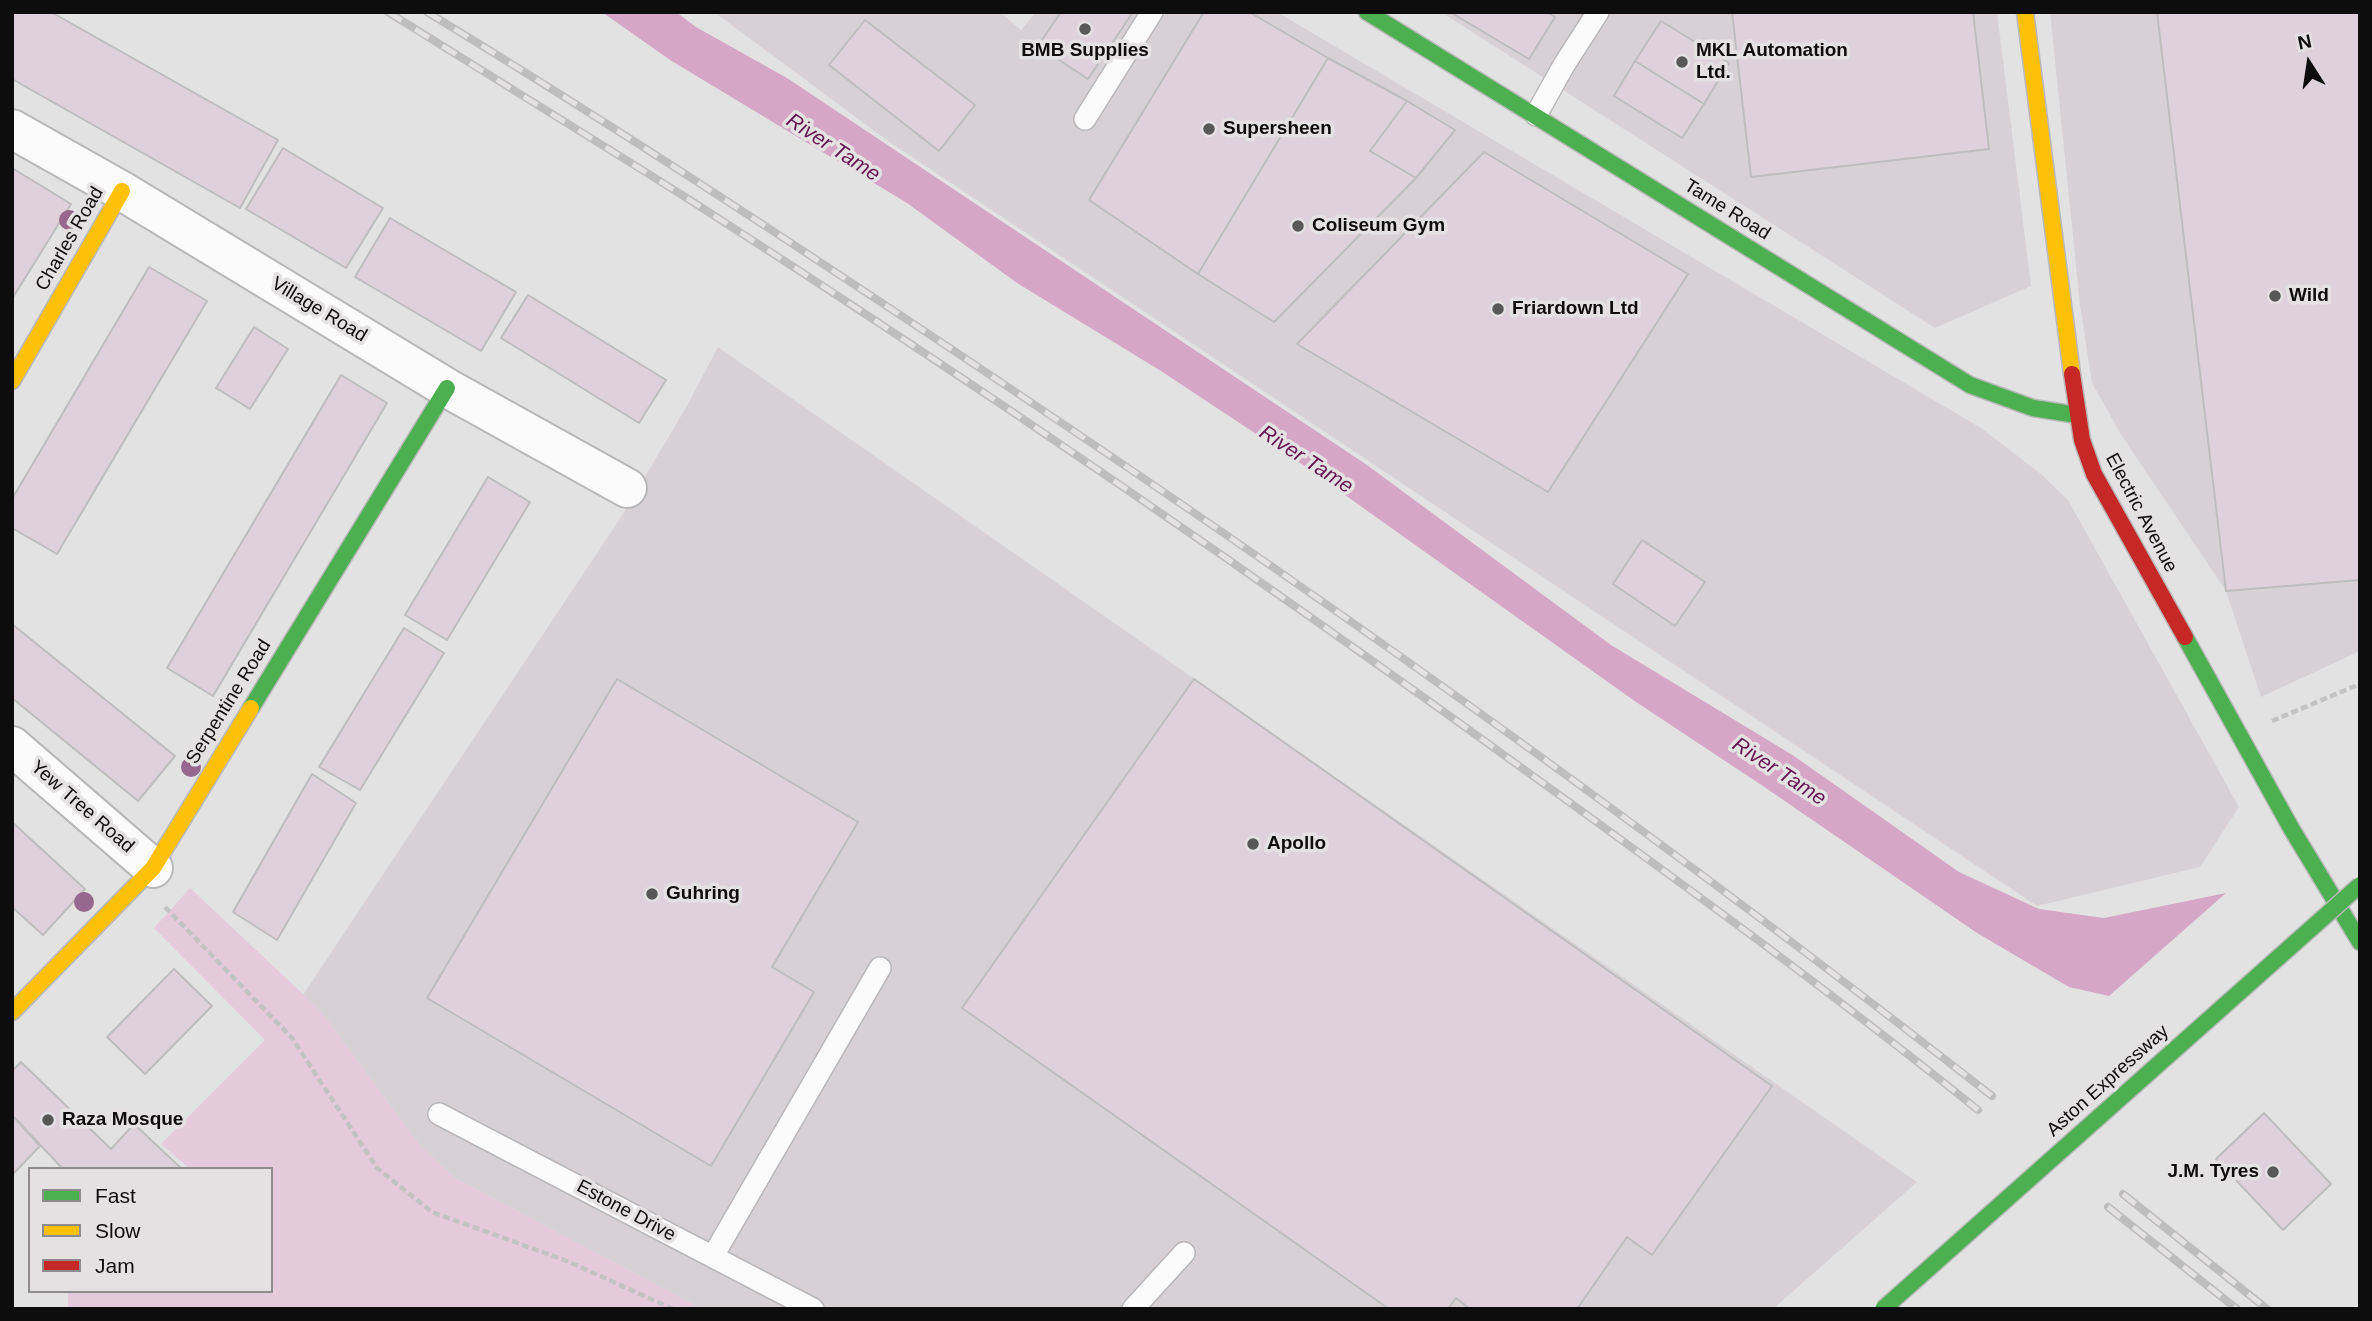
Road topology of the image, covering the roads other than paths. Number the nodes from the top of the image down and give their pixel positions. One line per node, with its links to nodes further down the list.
1 (1152, 12): 6 (lane)
2 (1367, 12): 5 (main road, Tame Road)
3 (1598, 12): 5 (lane)
4 (2025, 12): 11 (main road, Electric Avenue)
5 (1536, 115): 11 (main road, Tame Road)
6 (1085, 119)
7 (12, 129): 8 (street, Village Road)
8 (122, 191): 9 (main road, Charles Road); 10 (street, Village Road)
9 (12, 381)
10 (447, 388): 12 (street, Village Road); 14 (main road, Serpentine Road)
11 (2077, 415): 16 (main road, Electric Avenue)
12 (626, 488)
13 (12, 746): 14 (street, Yew Tree Road)
14 (147, 874): 18 (main road, Serpentine Road)
15 (2360, 885): 24 (main road, Aston Expressway, bridge)
16 (2360, 943)
17 (880, 968): 21 (lane)
18 (12, 1012)
19 (439, 1114): 21 (lane, Estone Drive)
20 (1184, 1253): 23 (lane)
21 (713, 1256): 22 (lane, Estone Drive)
22 (813, 1309)
23 (1133, 1309)
24 (1883, 1309)

